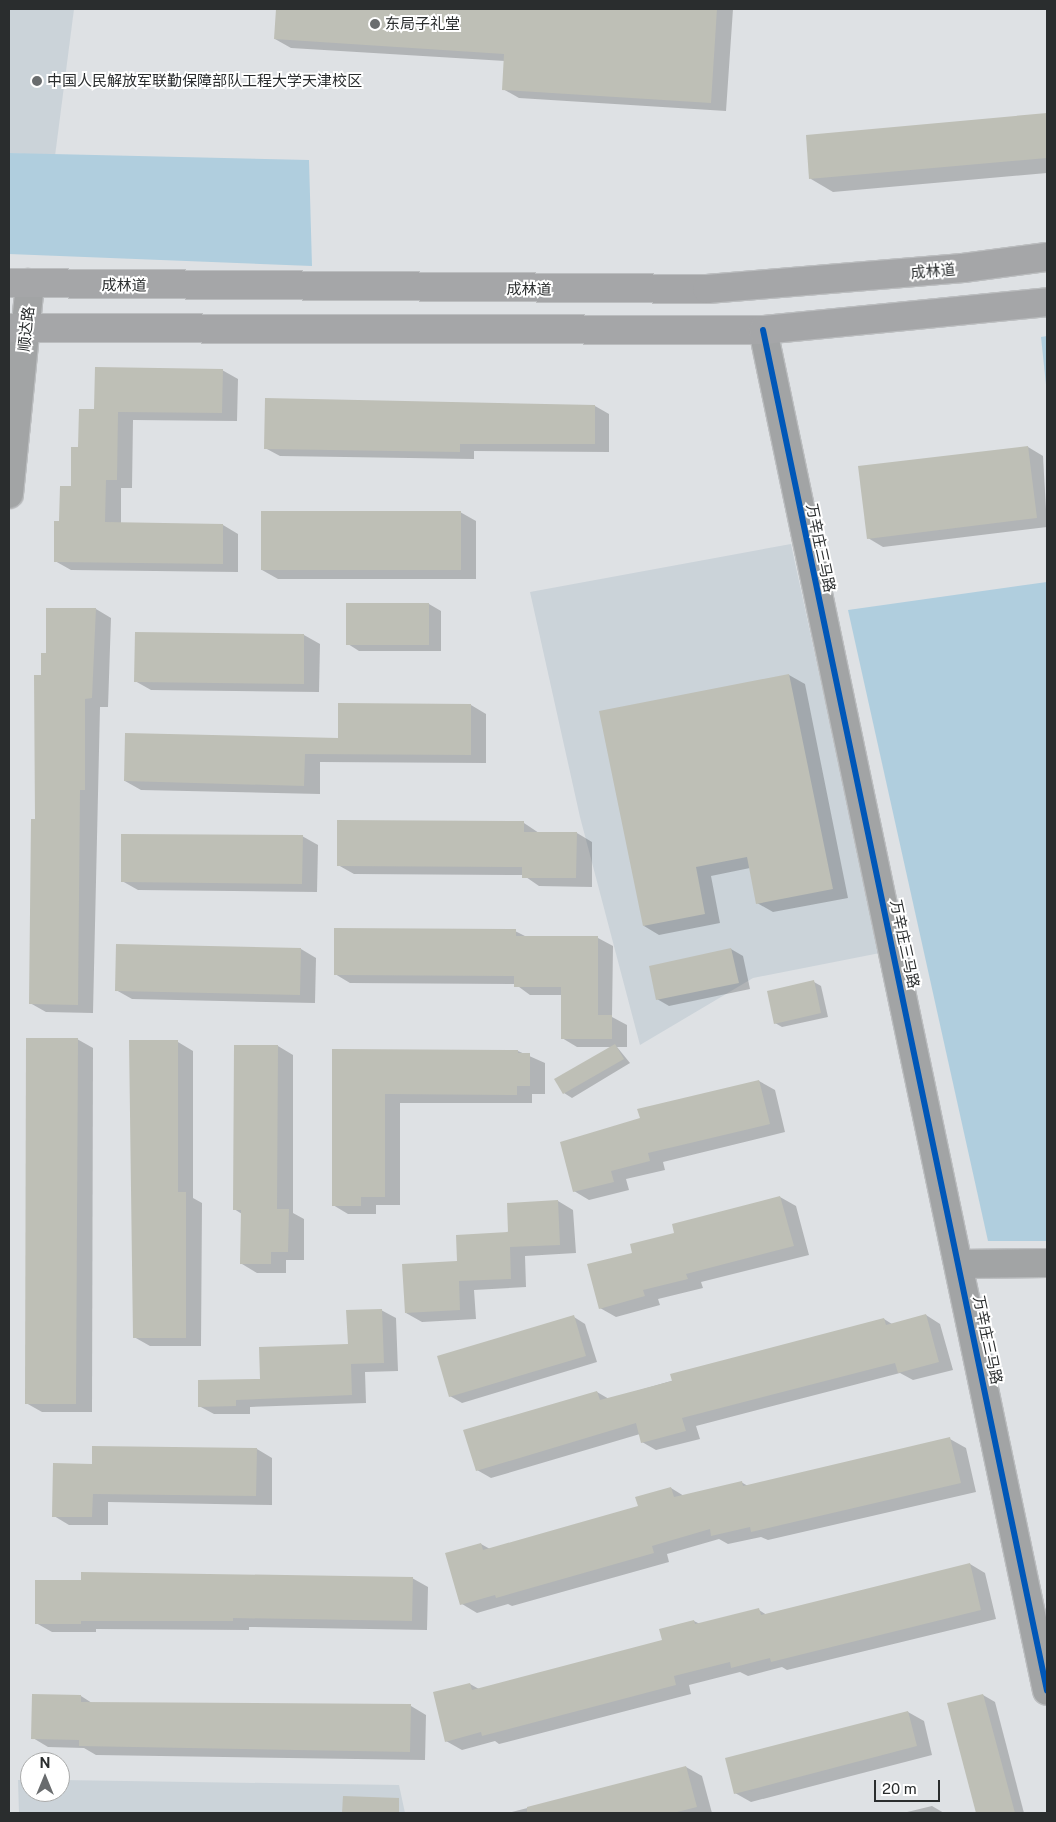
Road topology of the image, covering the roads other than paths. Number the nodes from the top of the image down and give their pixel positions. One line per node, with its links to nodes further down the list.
1 (1047, 257): 2 (main road, 成林道)
2 (20, 283): 4 (street, 顺达路)
3 (1047, 302): 5 (main road)
4 (18, 328): 5 (main road); 6 (street, 顺达路)
5 (763, 330): 8 (street, 万辛庄三马路)
6 (9, 494)
7 (1047, 1263): 8 (street)
8 (959, 1264): 9 (street, 万辛庄三马路)
9 (1047, 1691)

